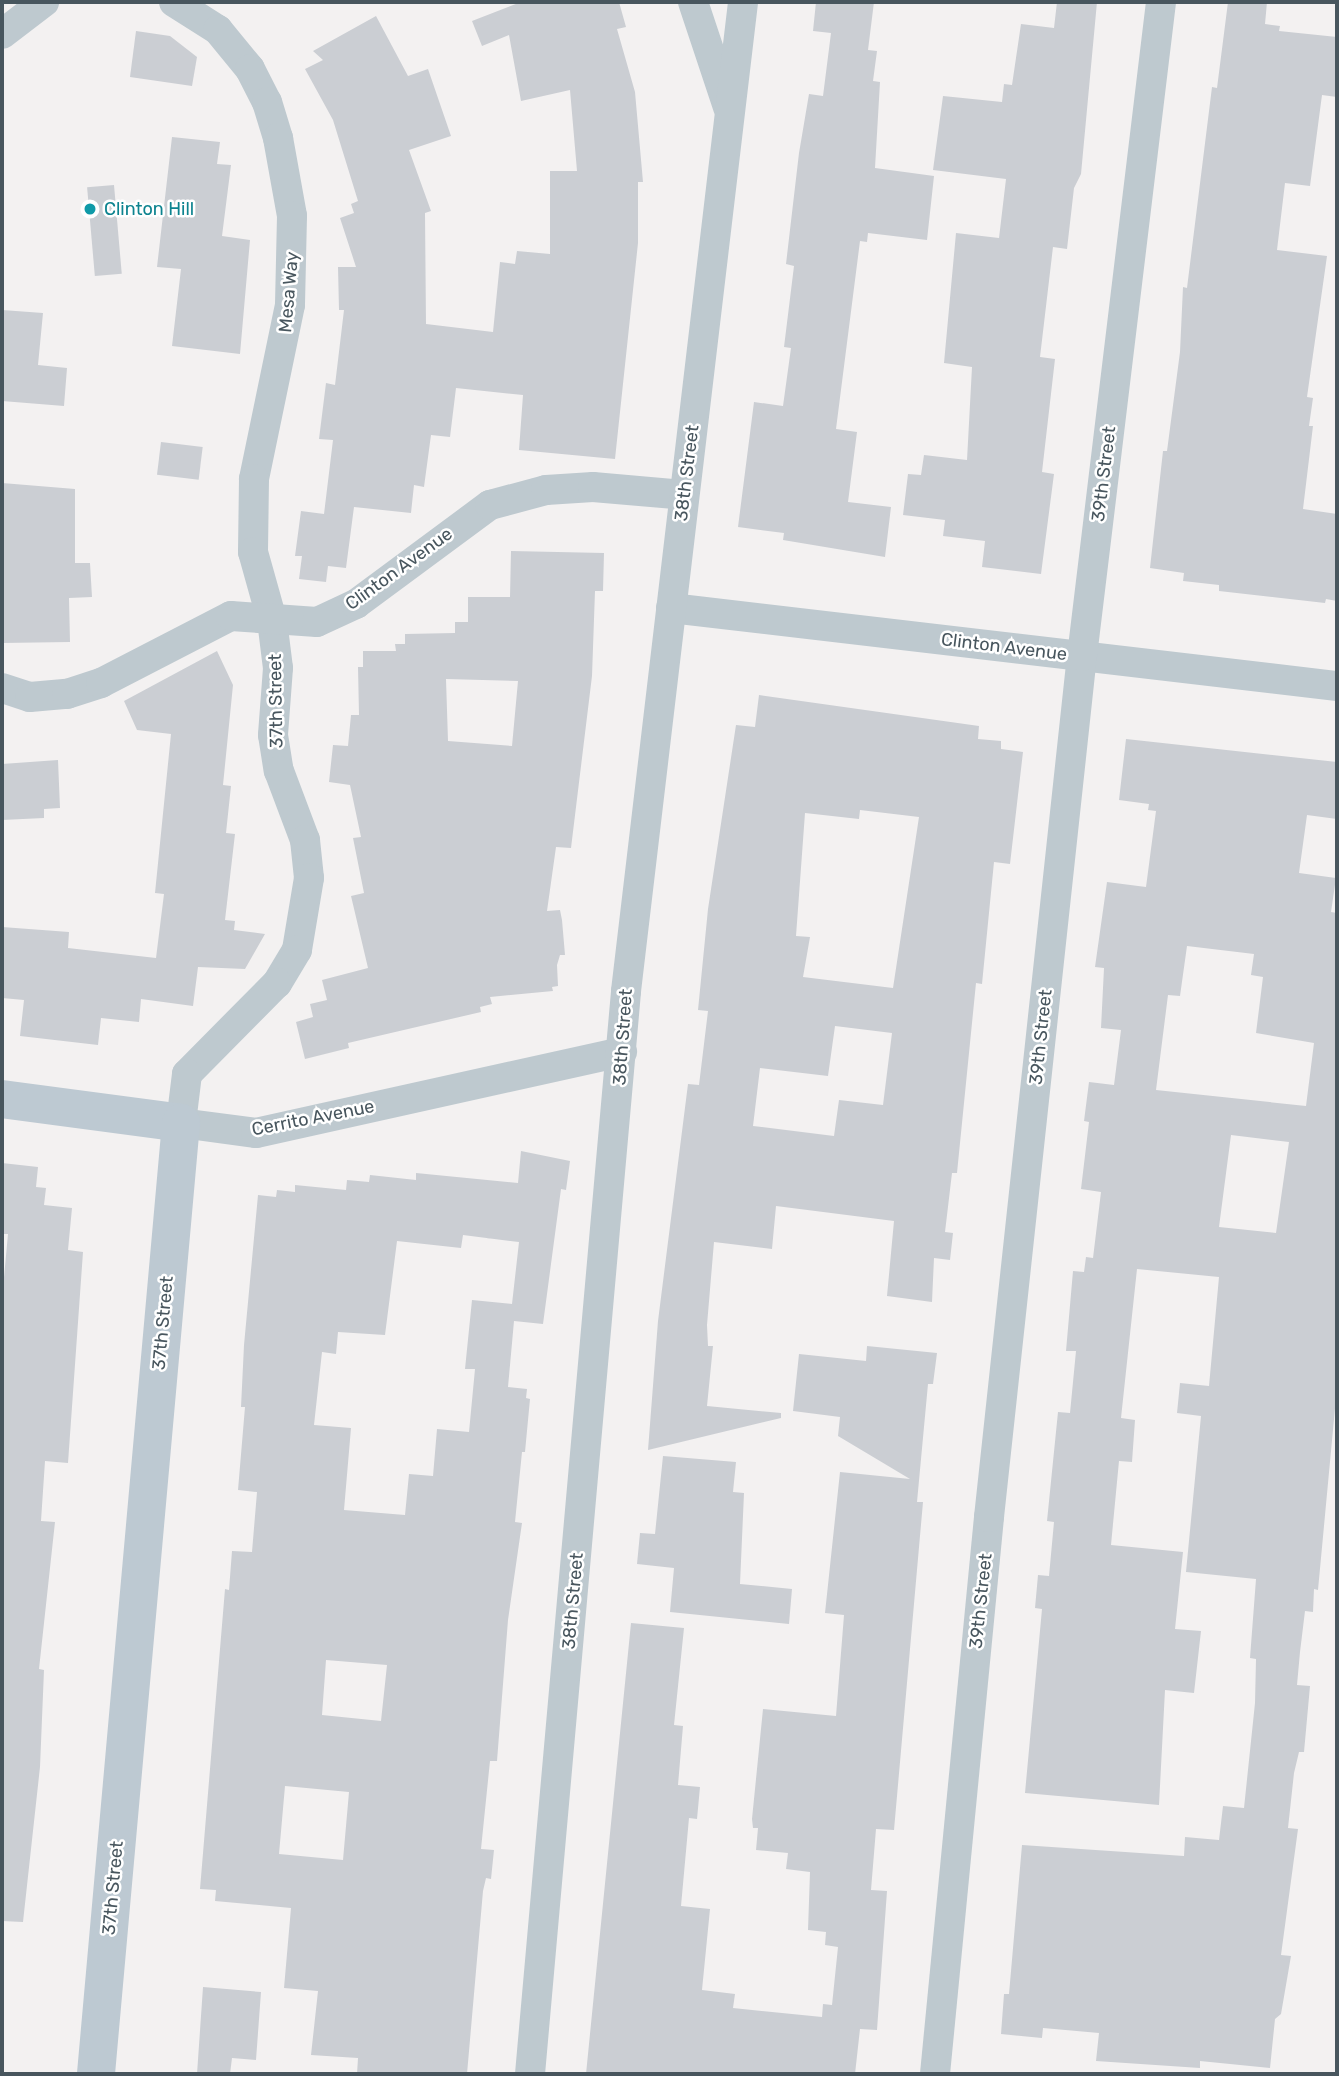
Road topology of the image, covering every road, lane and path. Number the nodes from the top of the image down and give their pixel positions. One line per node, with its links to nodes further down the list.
1 (44, 2): 6 (street)
2 (174, 2): 10 (street, Mesa Way)
3 (693, 2): 7 (street)
4 (743, 2): 7 (street, 38th Street)
5 (1161, 2): 11 (street, 39th Street)
6 (2, 34)
7 (730, 114): 8 (street, 38th Street)
8 (684, 495): 9 (street, 38th Street); 10 (street, Clinton Avenue)
9 (671, 608): 11 (street, Clinton Avenue); 14 (street, 38th Street)
10 (272, 620): 13 (street, Clinton Avenue); 16 (street, 37th Street)
11 (1082, 656): 12 (street, Clinton Avenue); 19 (street, 39th Street)
12 (1337, 686)
13 (2, 688)
14 (622, 1052): 16 (street, Cerrito Avenue); 18 (street, 38th Street)
15 (2, 1099): 16 (street, Cerrito Avenue)
16 (181, 1123): 17 (street, 37th Street)
17 (96, 2074)
18 (530, 2074)
19 (935, 2074)

